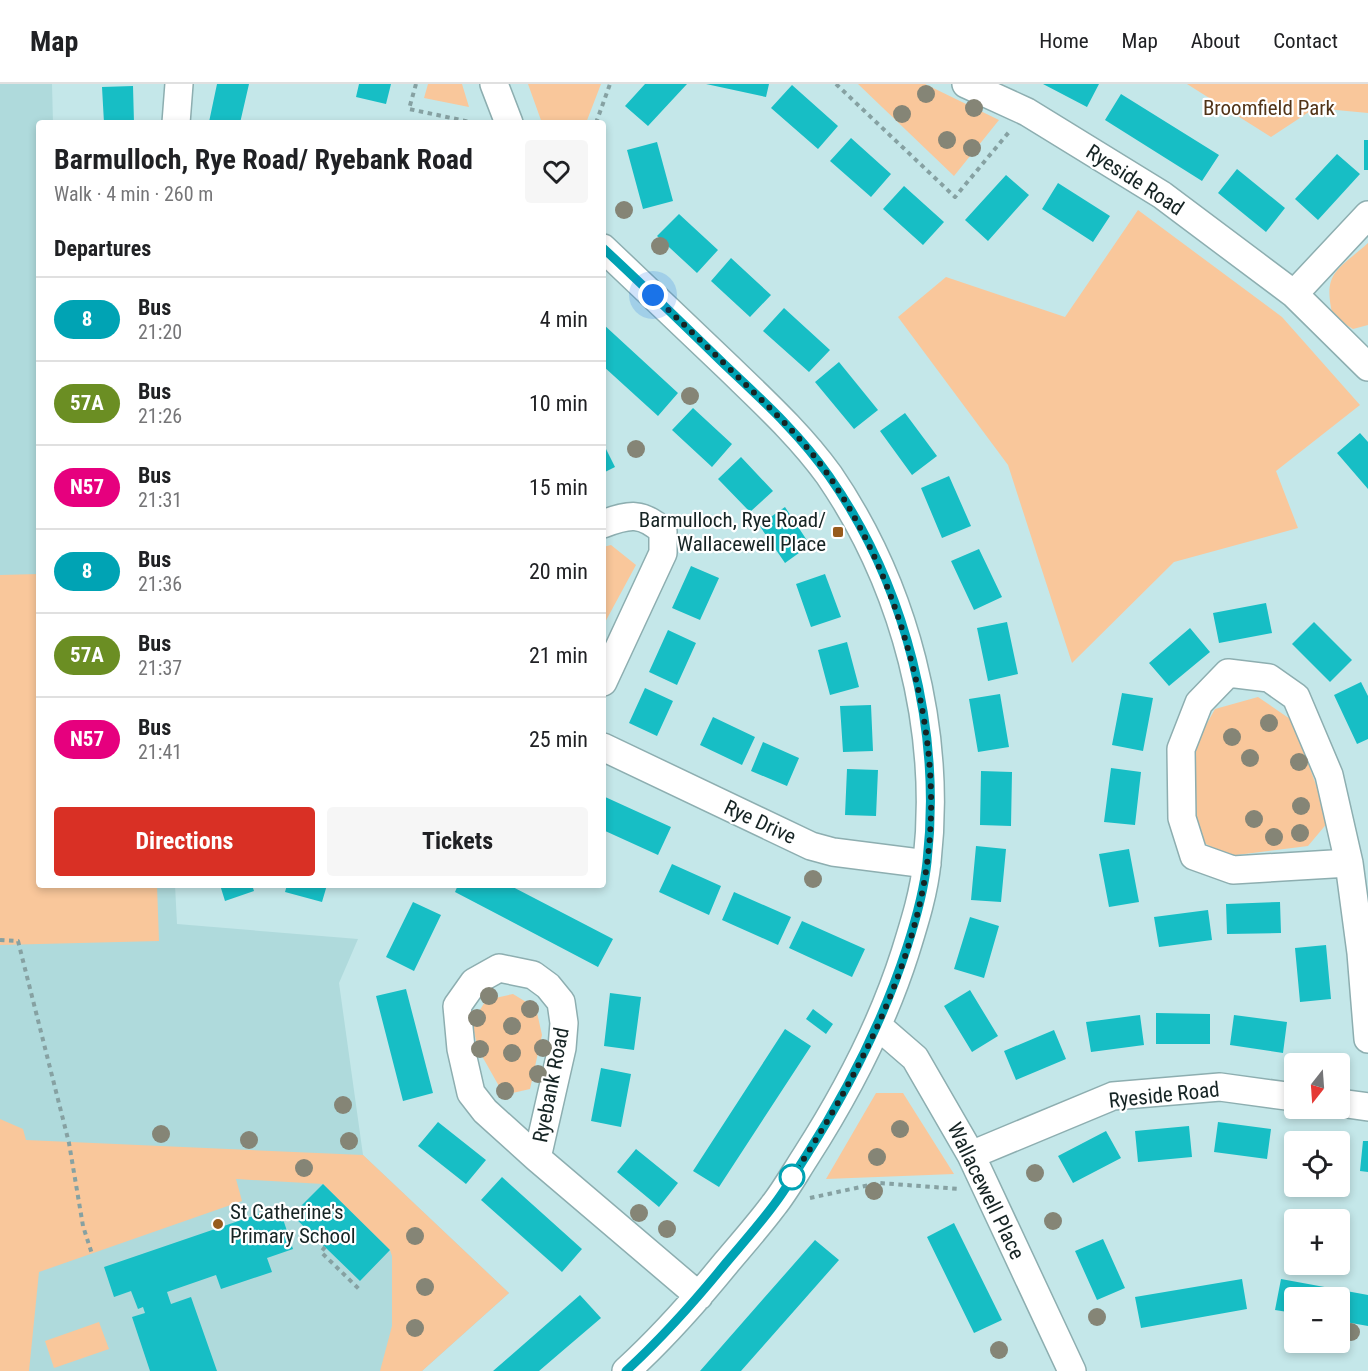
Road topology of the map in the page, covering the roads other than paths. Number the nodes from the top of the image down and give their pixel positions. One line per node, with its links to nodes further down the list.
1 (179, 84): 4 (street)
2 (494, 84): 5 (street)
3 (966, 84): 8 (street, Ryeside Road)
4 (176, 120)
5 (508, 120)
6 (1368, 216): 8 (street)
7 (606, 251): 14 (street)
8 (1294, 294): 9 (street, Ryeside Road)
9 (1368, 367)
10 (606, 523): 11 (street)
11 (606, 676)
12 (606, 748): 14 (street, Rye Drive)
13 (1349, 863): 13 (street); 16 (street)
14 (927, 864): 15 (street)
15 (878, 1026): 20 (street, Wallacewell Place); 22 (street)
16 (1368, 1039)
17 (1284, 1096): 20 (street, Ryeside Road)
18 (1350, 1104): 19 (street)
19 (1368, 1107)
20 (971, 1155): 24 (street, Wallacewell Place)
21 (537, 1158): 21 (street, Ryebank Road); 22 (street, Ryebank Road)
22 (699, 1296): 23 (street)
23 (626, 1371)
24 (1072, 1371)

